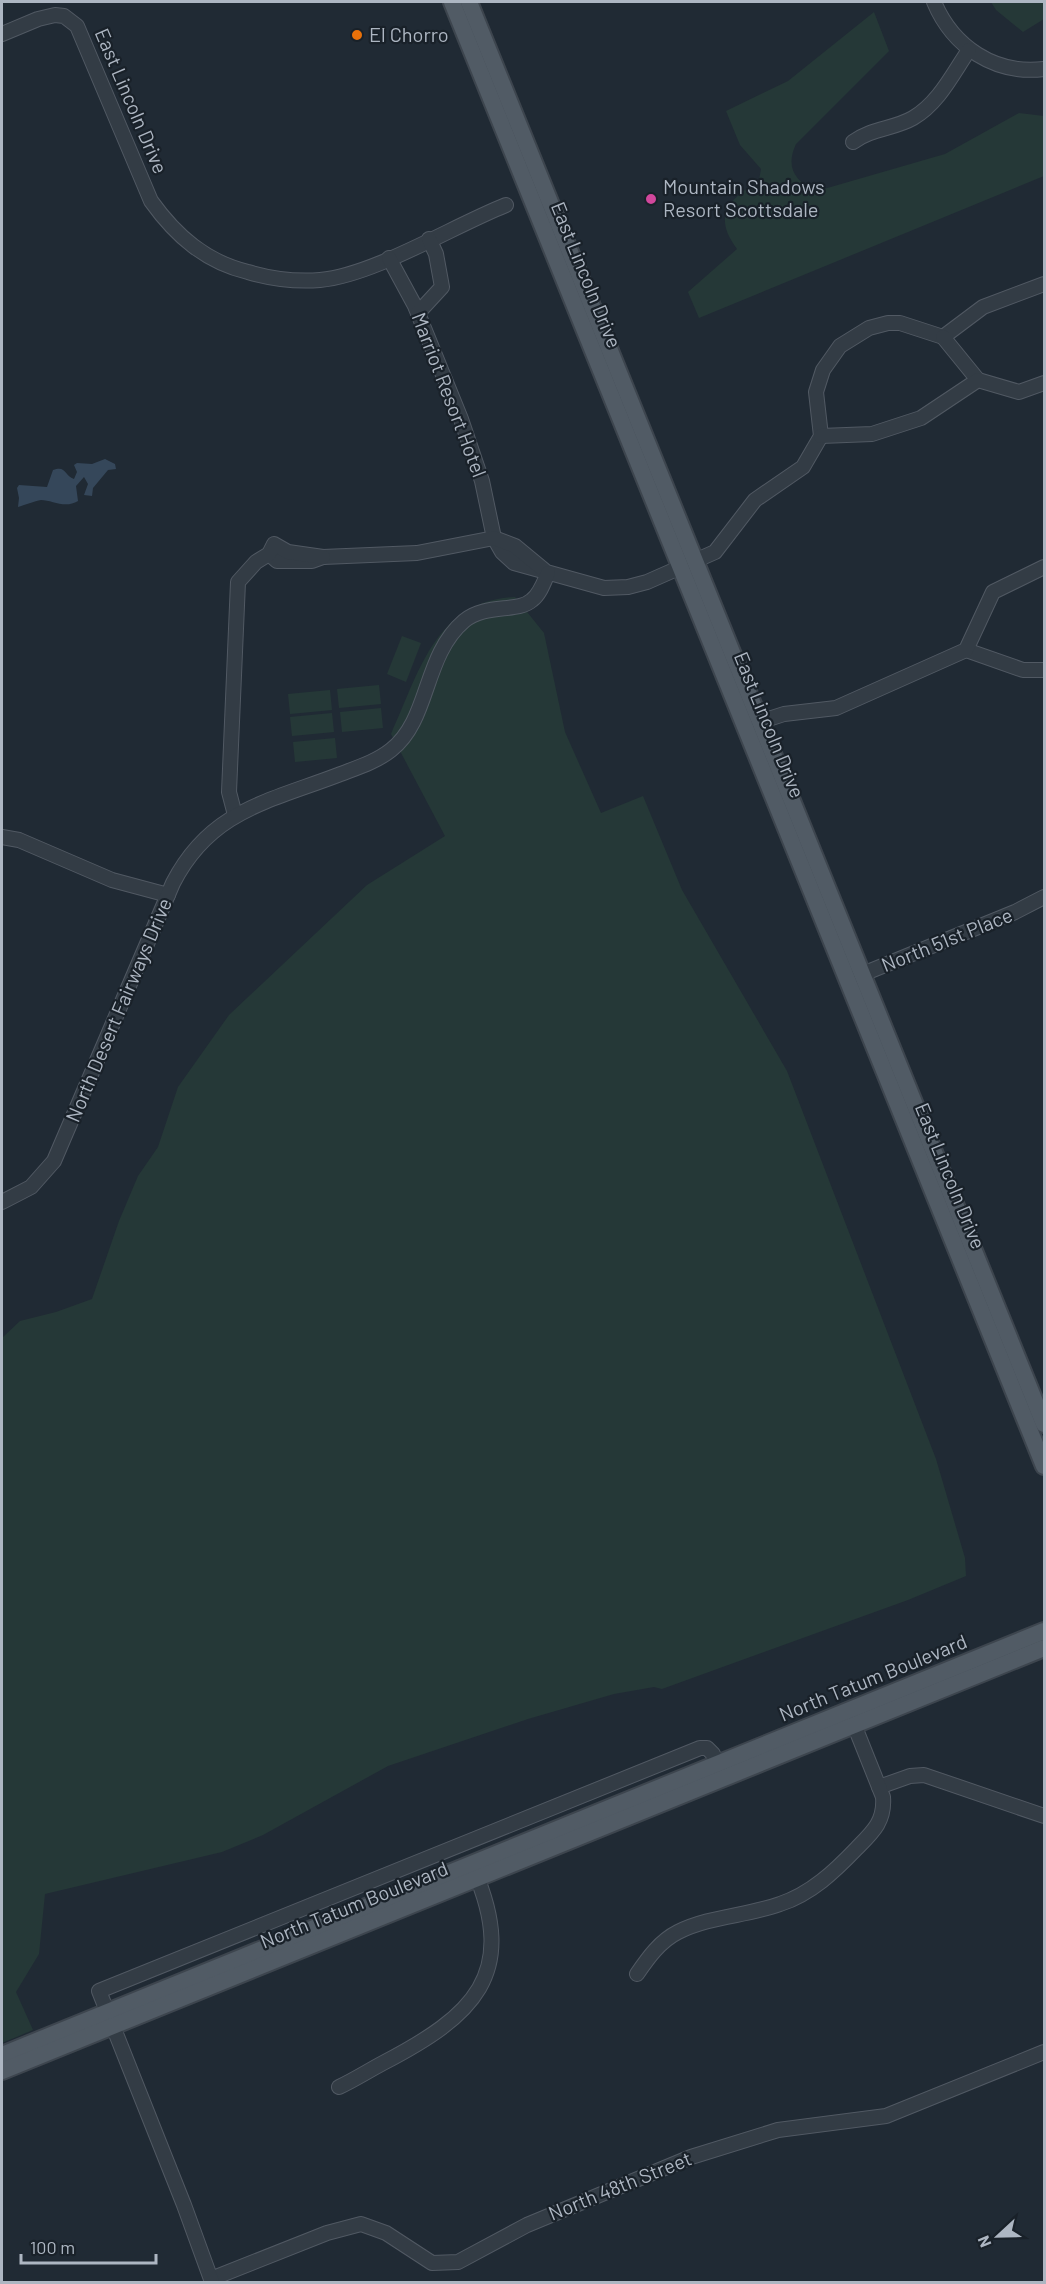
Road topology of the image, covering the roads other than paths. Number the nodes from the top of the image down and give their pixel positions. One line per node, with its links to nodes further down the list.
1 (452, 2): 8 (main road, East Lincoln Drive)
2 (468, 2): 10 (main road, East Lincoln Drive)
3 (934, 2): 5 (street)
4 (2, 34): 12 (street, East Lincoln Drive)
5 (969, 50): 6 (street); 7 (street)
6 (1044, 69)
7 (853, 142)
8 (524, 174): 10 (main road); 19 (main road, East Lincoln Drive)
9 (506, 205): 11 (street, East Lincoln Drive)
10 (563, 235): 19 (main road, East Lincoln Drive)
11 (429, 239): 12 (street, East Lincoln Drive); 13 (street)
12 (389, 258): 15 (street, Marriot Resort Hotel)
13 (440, 268): 15 (street); 15 (street)
14 (1044, 284): 16 (street)
15 (417, 310): 21 (street, Marriot Resort Hotel)
16 (943, 337): 17 (street); 20 (street)
17 (978, 380): 18 (street); 20 (street)
18 (1044, 383)
19 (621, 398): 22 (main road, East Lincoln Drive)
20 (821, 436): 22 (street)
21 (495, 538): 24 (street); 28 (street)
22 (689, 565): 24 (street); 27 (main road, East Lincoln Drive)
23 (1044, 567): 25 (street)
24 (548, 573): 28 (street, North Desert Fairways Drive)
25 (966, 650): 26 (street); 27 (street)
26 (1044, 670)
27 (753, 724): 32 (main road, East Lincoln Drive)
28 (235, 815): 30 (street, North Desert Fairways Drive)
29 (2, 837): 30 (street)
30 (168, 896): 33 (street, North Desert Fairways Drive)
31 (1044, 897): 32 (street, North 51st Place)
32 (855, 977): 34 (main road, East Lincoln Drive); 35 (main road, East Lincoln Drive)
33 (2, 1202)
34 (1044, 1424)
35 (1044, 1466)
36 (1044, 1631): 38 (main road, North Tatum Boulevard)
37 (1044, 1648): 38 (main road, North Tatum Boulevard)
38 (851, 1718): 39 (main road, North Tatum Boulevard); 40 (street)
39 (720, 1771): 42 (main road, North Tatum Boulevard); 44 (street, North Tatum Boulevard)
40 (879, 1787): 41 (street); 43 (street)
41 (1044, 1816)
42 (475, 1870): 44 (main road, North Tatum Boulevard); 48 (street)
43 (637, 1974)
44 (109, 2019): 46 (main road, North Tatum Boulevard); 47 (main road, North Tatum Boulevard); 49 (street)
45 (1044, 2052): 49 (street, North 48th Street)
46 (2, 2055)
47 (2, 2071)
48 (339, 2087)
49 (212, 2281)

